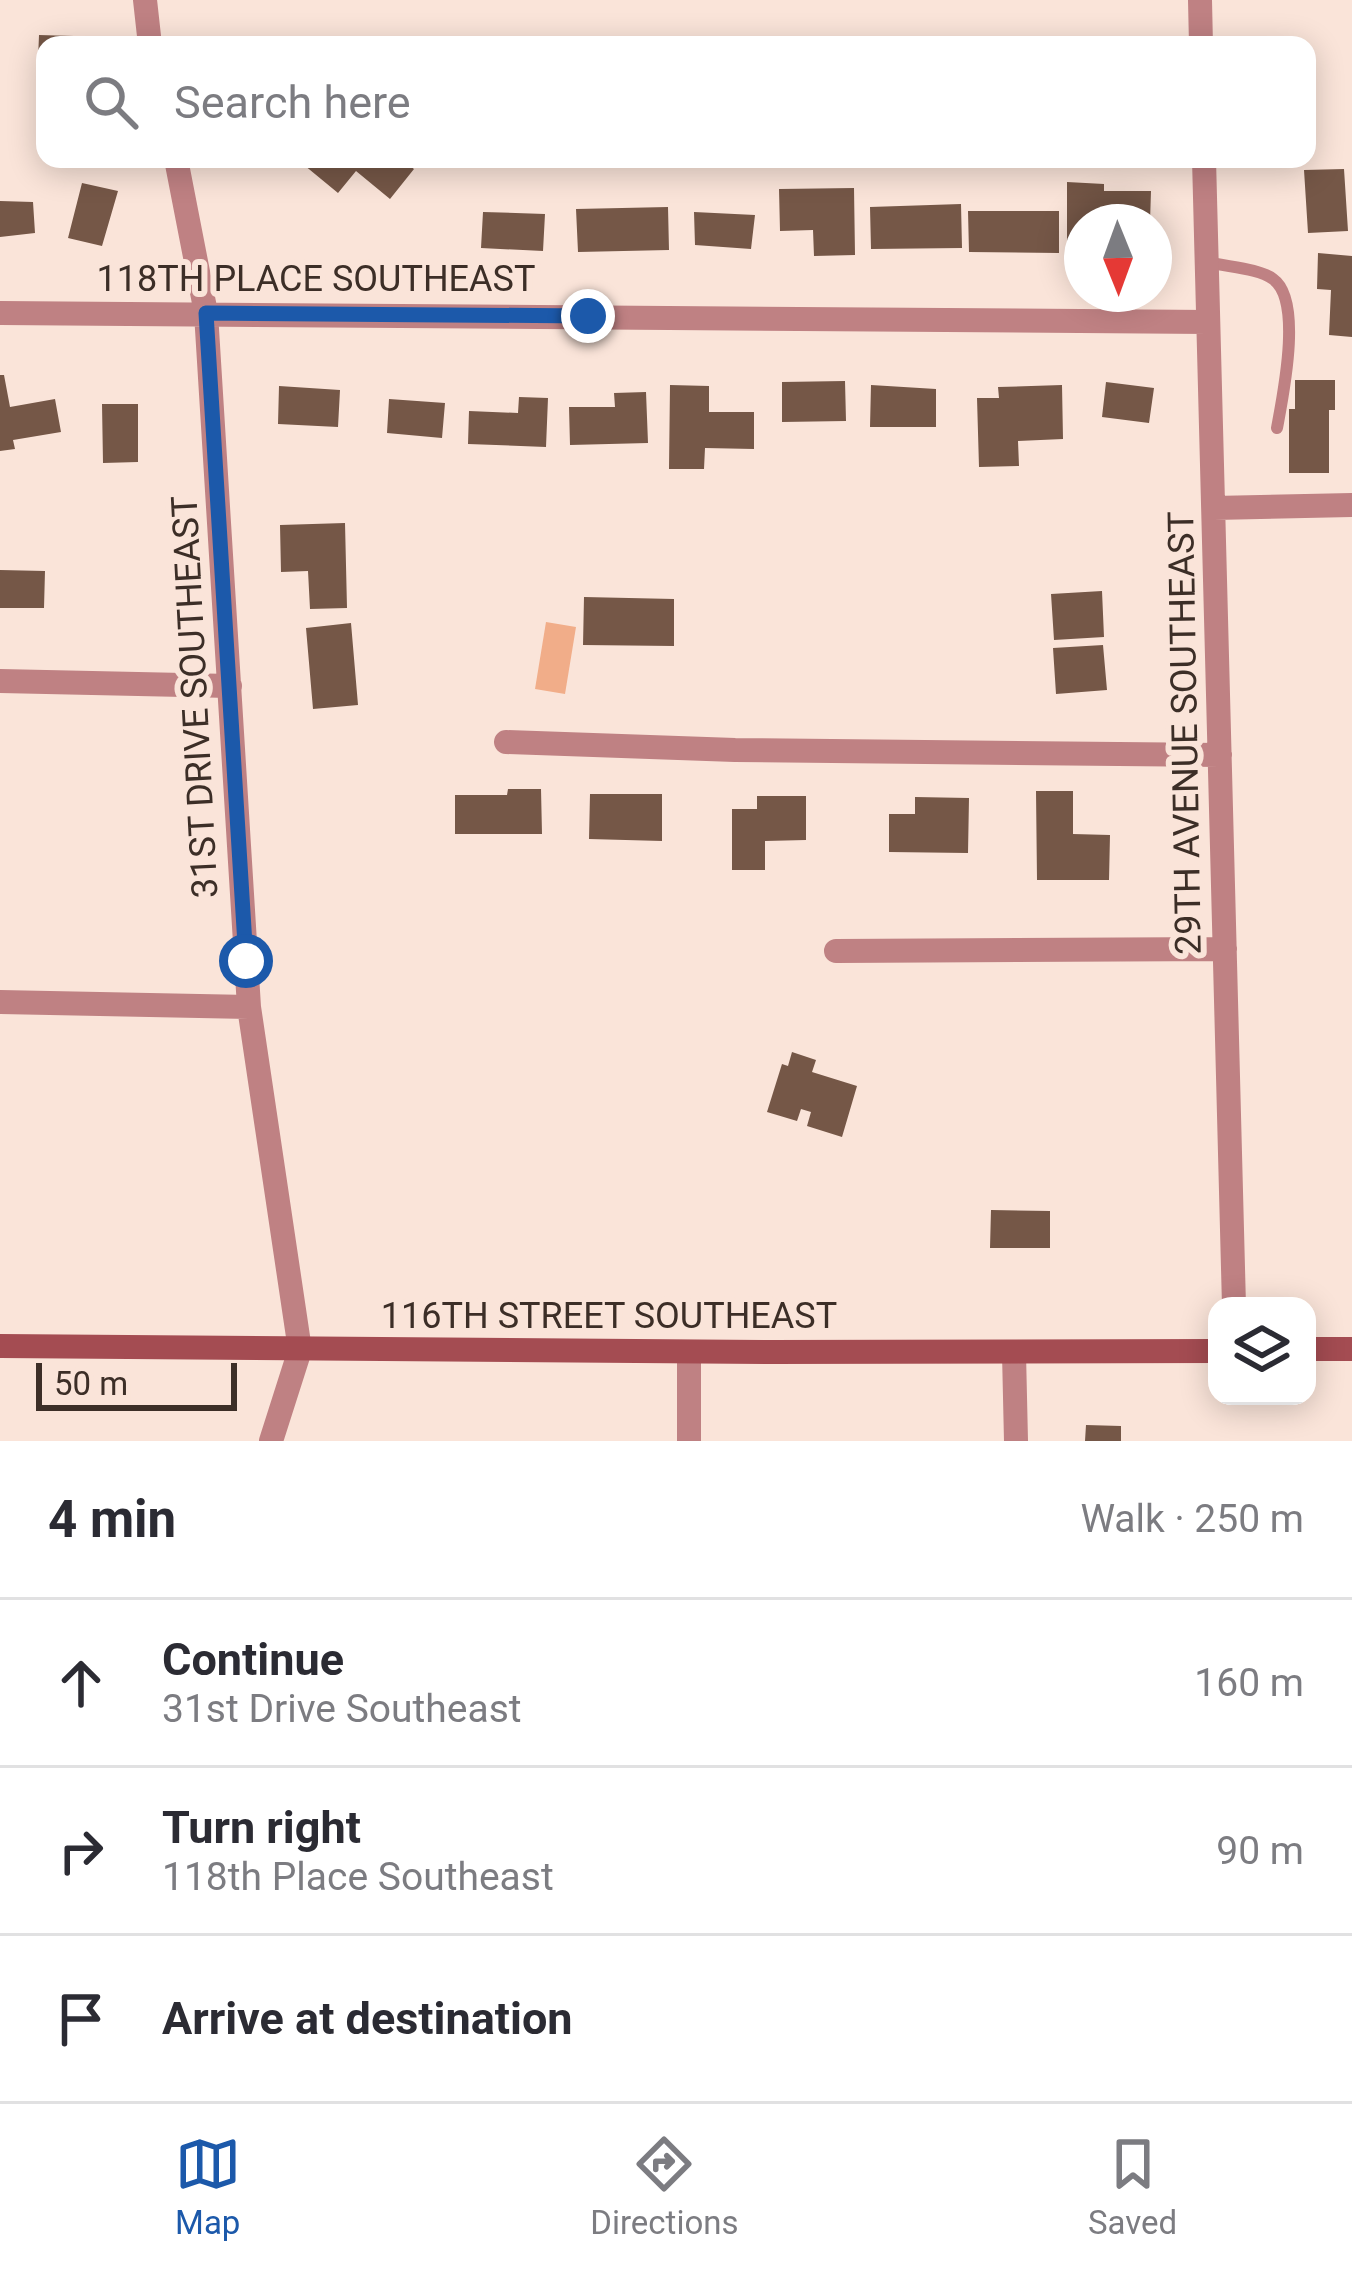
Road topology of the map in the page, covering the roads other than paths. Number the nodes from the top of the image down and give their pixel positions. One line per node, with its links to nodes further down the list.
1 (145, 0): 3 (street)
2 (1200, 0): 4 (street)
3 (149, 36)
4 (1201, 36)
5 (178, 168): 9 (street, 31ST DRIVE SOUTHEAST)
6 (1204, 168): 7 (street, 29TH AVENUE SOUTHEAST)
7 (1206, 262): 10 (street, 29TH AVENUE SOUTHEAST); 11 (lane)
8 (0, 313): 9 (street, 118TH PLACE SOUTHEAST)
9 (206, 313): 10 (street, 118TH PLACE SOUTHEAST); 15 (street, 31ST DRIVE SOUTHEAST)
10 (1208, 322): 13 (street, 29TH AVENUE SOUTHEAST)
11 (1277, 428)
12 (1352, 505): 13 (street)
13 (1214, 508): 17 (street, 29TH AVENUE SOUTHEAST)
14 (0, 681): 15 (street)
15 (230, 686): 21 (street, 31ST DRIVE SOUTHEAST)
16 (506, 742): 17 (street)
17 (1220, 755): 18 (street, 29TH AVENUE SOUTHEAST)
18 (1225, 949): 19 (street); 22 (street, 29TH AVENUE SOUTHEAST)
19 (836, 951)
20 (0, 1002): 21 (street)
21 (248, 1007): 26 (street, 31ST DRIVE SOUTHEAST)
22 (1234, 1297)
23 (0, 1346): 26 (street, 116TH STREET SOUTHEAST)
24 (1316, 1349): 25 (street)
25 (1352, 1349)
26 (300, 1350): 28 (street, 116TH STREET SOUTHEAST); 30 (street, 31ST DRIVE SOUTHEAST)
27 (1208, 1351): 29 (street, 116TH STREET SOUTHEAST)
28 (688, 1352): 29 (street, 116TH STREET SOUTHEAST); 31 (street)
29 (1014, 1353): 32 (street)
30 (272, 1441)
31 (689, 1441)
32 (1016, 1441)

